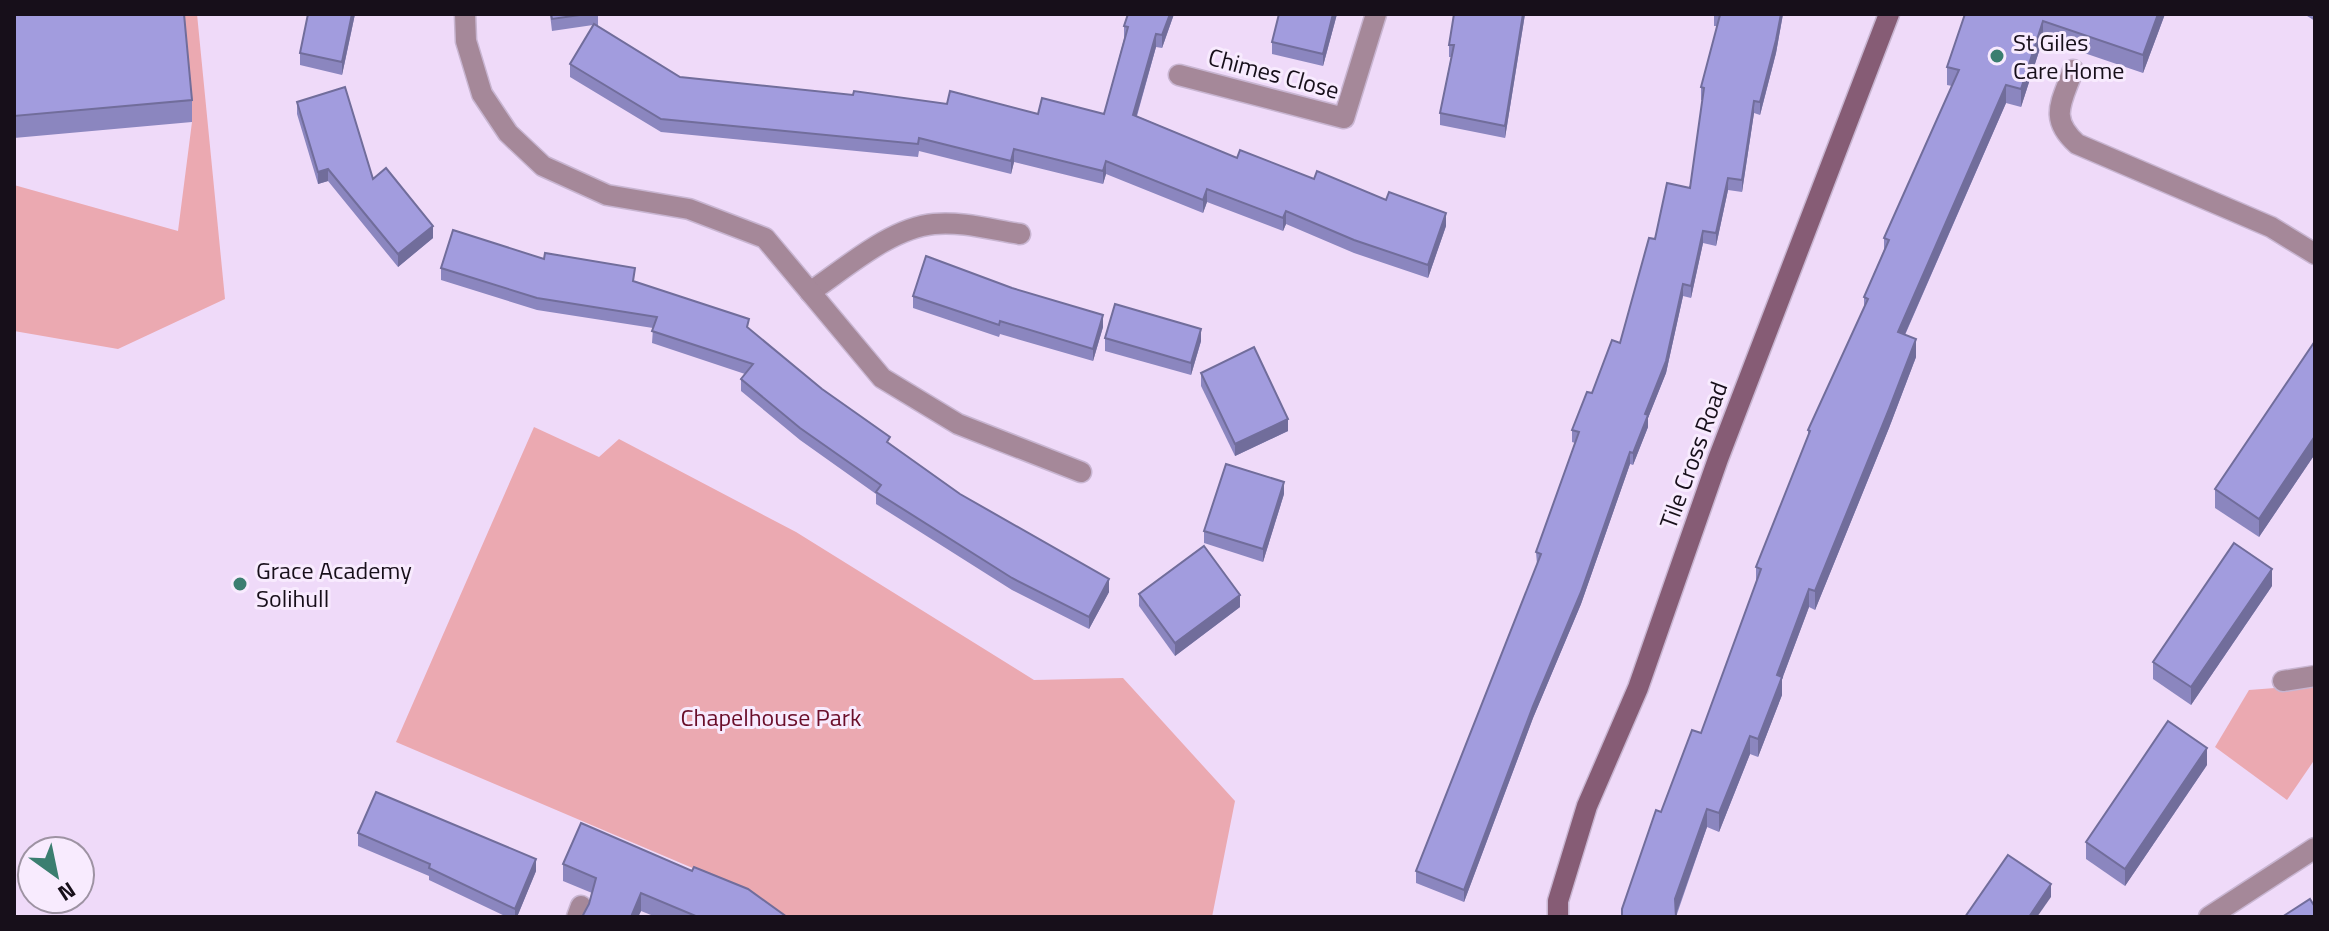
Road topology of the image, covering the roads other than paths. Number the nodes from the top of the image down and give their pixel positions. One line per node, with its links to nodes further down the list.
1 (465, 14): 8 (street)
2 (1376, 14): 5 (street, Chimes Close)
3 (1889, 14): 13 (street, Tile Cross Road)
4 (2073, 70): 7 (street)
5 (1179, 75)
6 (1020, 234): 8 (street)
7 (2315, 254)
8 (810, 292): 9 (street)
9 (1081, 472)
10 (2315, 676): 11 (street)
11 (2283, 681)
12 (2315, 848): 14 (street)
13 (1558, 917)
14 (2209, 917)

